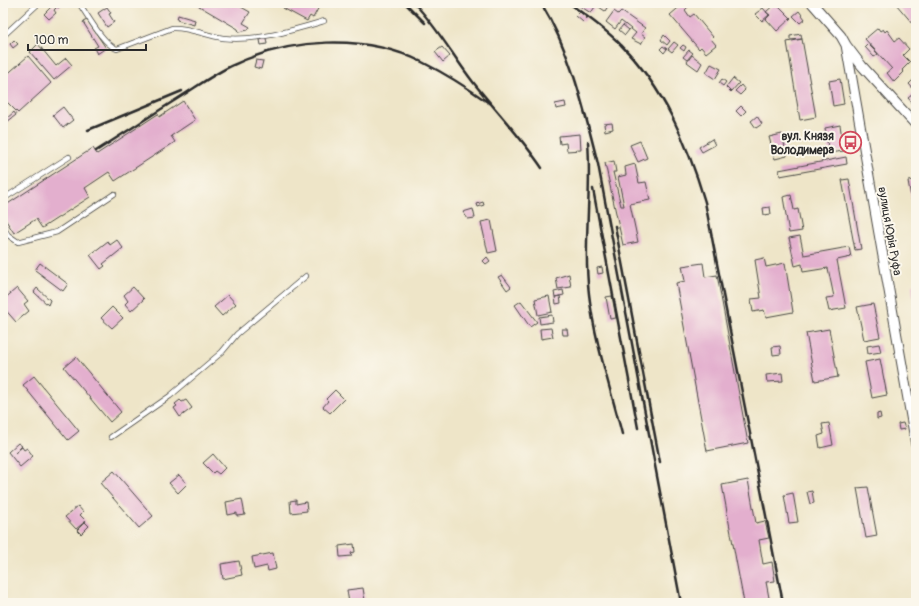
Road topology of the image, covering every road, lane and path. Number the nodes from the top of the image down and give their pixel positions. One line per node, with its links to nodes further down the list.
1 (39, 3): 5 (lane)
2 (79, 3): 4 (lane)
3 (812, 3): 6 (street)
4 (324, 20)
5 (3, 36)
6 (846, 45): 7 (street); 14 (street, вулиця Юрія Руфа)
7 (916, 125)
8 (69, 157): 10 (lane)
9 (114, 194): 11 (lane)
10 (3, 200)
11 (3, 228)
12 (306, 276): 13 (lane)
13 (111, 437)
14 (916, 445)

